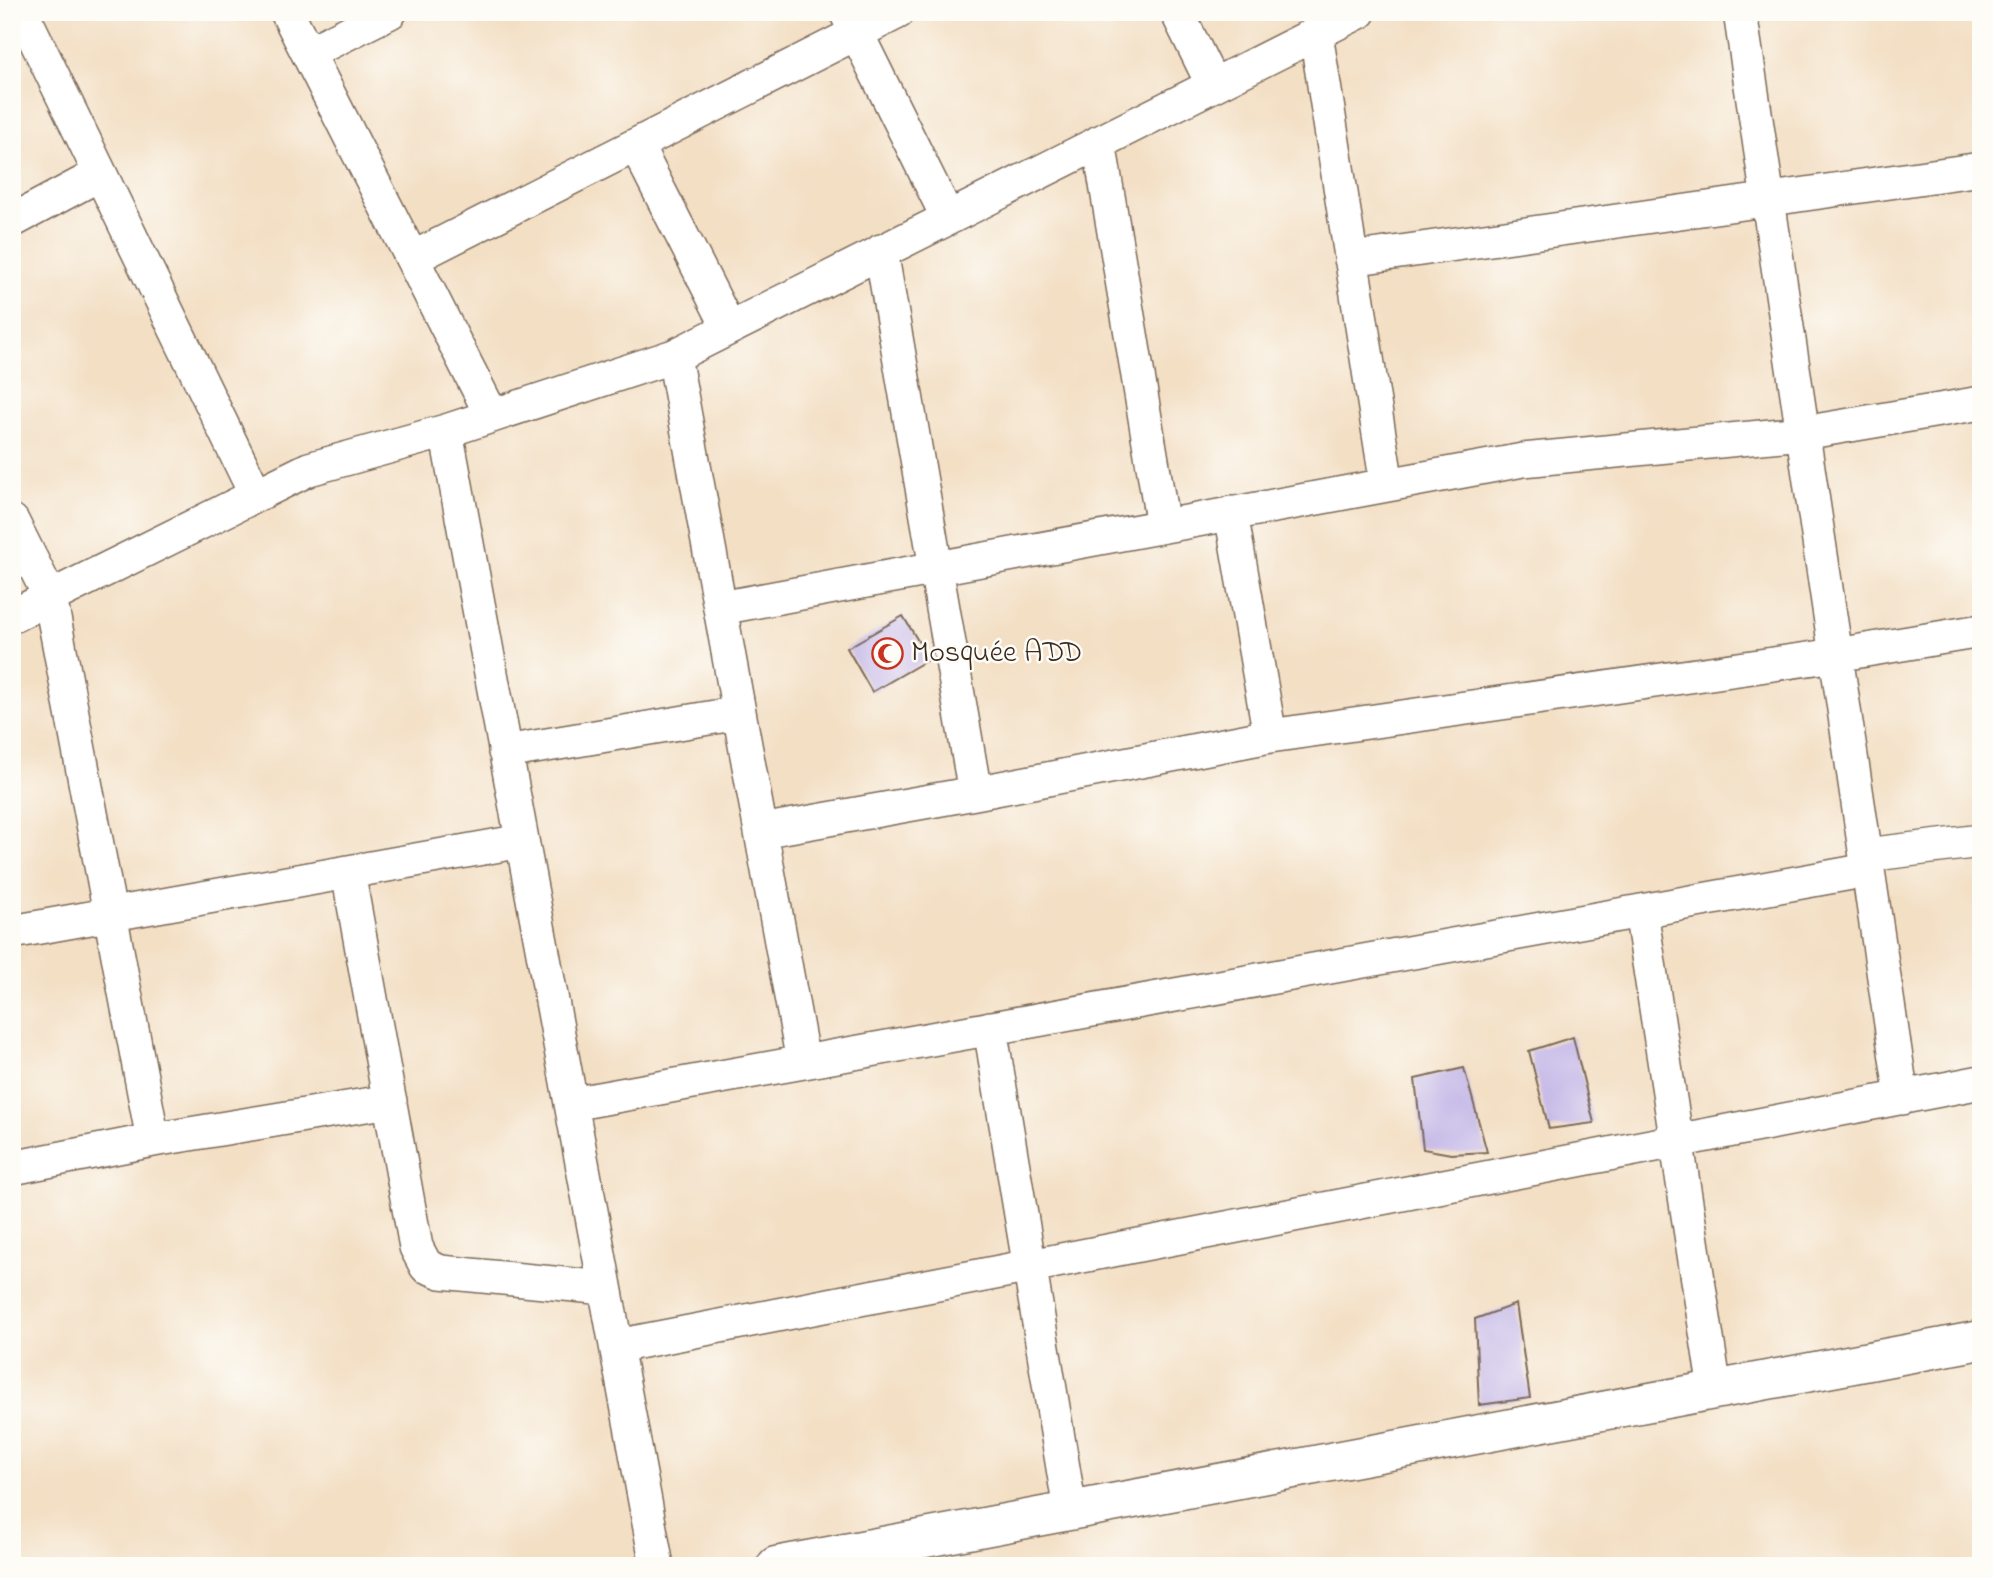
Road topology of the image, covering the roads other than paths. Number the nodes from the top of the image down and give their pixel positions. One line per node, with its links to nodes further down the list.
1 (22, 12): 15 (street)
2 (287, 12): 10 (street)
3 (390, 12): 10 (street)
4 (898, 12): 8 (street)
5 (1177, 12): 11 (street)
6 (1359, 12): 9 (street)
7 (1740, 12): 16 (street)
8 (851, 23): 13 (street); 17 (street)
9 (1316, 34): 11 (street); 21 (street)
10 (308, 53): 20 (street)
11 (1213, 85): 12 (street)
12 (1099, 142): 17 (street); 32 (street)
13 (636, 145): 20 (street); 22 (street)
14 (1981, 169): 16 (street)
15 (100, 173): 18 (street); 29 (street)
16 (1768, 199): 21 (street); 27 (street)
17 (948, 218): 19 (street)
18 (12, 221)
19 (881, 251): 22 (street); 33 (street)
20 (413, 258): 25 (street)
21 (1351, 259): 28 (street)
22 (729, 328): 23 (street)
23 (674, 356): 25 (street); 35 (street)
24 (1981, 402): 27 (street)
25 (492, 416): 26 (street)
26 (446, 431): 29 (street); 41 (street)
27 (1803, 433): 28 (street); 38 (street)
28 (1387, 485): 30 (street)
29 (256, 495): 34 (street)
30 (1231, 513): 32 (street); 40 (street)
31 (12, 521): 34 (street)
32 (1163, 526): 33 (street)
33 (936, 568): 35 (street); 42 (street)
34 (50, 597): 36 (street); 49 (street)
35 (720, 608): 39 (street)
36 (12, 616)
37 (1981, 631): 38 (street)
38 (1836, 655): 40 (street); 46 (street)
39 (739, 713): 41 (street); 43 (street)
40 (1270, 736): 42 (street)
41 (505, 752): 44 (street)
42 (975, 793): 43 (street)
43 (761, 831): 52 (street)
44 (522, 841): 47 (street); 56 (street)
45 (1981, 841): 46 (street)
46 (1867, 862): 48 (street); 54 (street)
47 (348, 872): 49 (street); 55 (street)
48 (1641, 911): 51 (street); 58 (street)
49 (110, 914): 50 (street); 57 (street)
50 (12, 932)
51 (990, 1028): 52 (street); 60 (street)
52 (803, 1062): 56 (street)
53 (1981, 1082): 54 (street)
54 (1902, 1098): 58 (street)
55 (390, 1101): 57 (street); 61 (street)
56 (571, 1104): 61 (street)
57 (153, 1140): 59 (street)
58 (1676, 1141): 60 (street); 64 (street)
59 (12, 1168)
60 (1030, 1266): 63 (street); 65 (street)
61 (605, 1288): 63 (street)
62 (1981, 1340): 64 (street)
63 (617, 1346): 67 (street)
64 (1715, 1390): 65 (street)
65 (1070, 1510): 66 (street)
66 (835, 1560): 68 (street)
67 (657, 1566)
68 (776, 1566)

